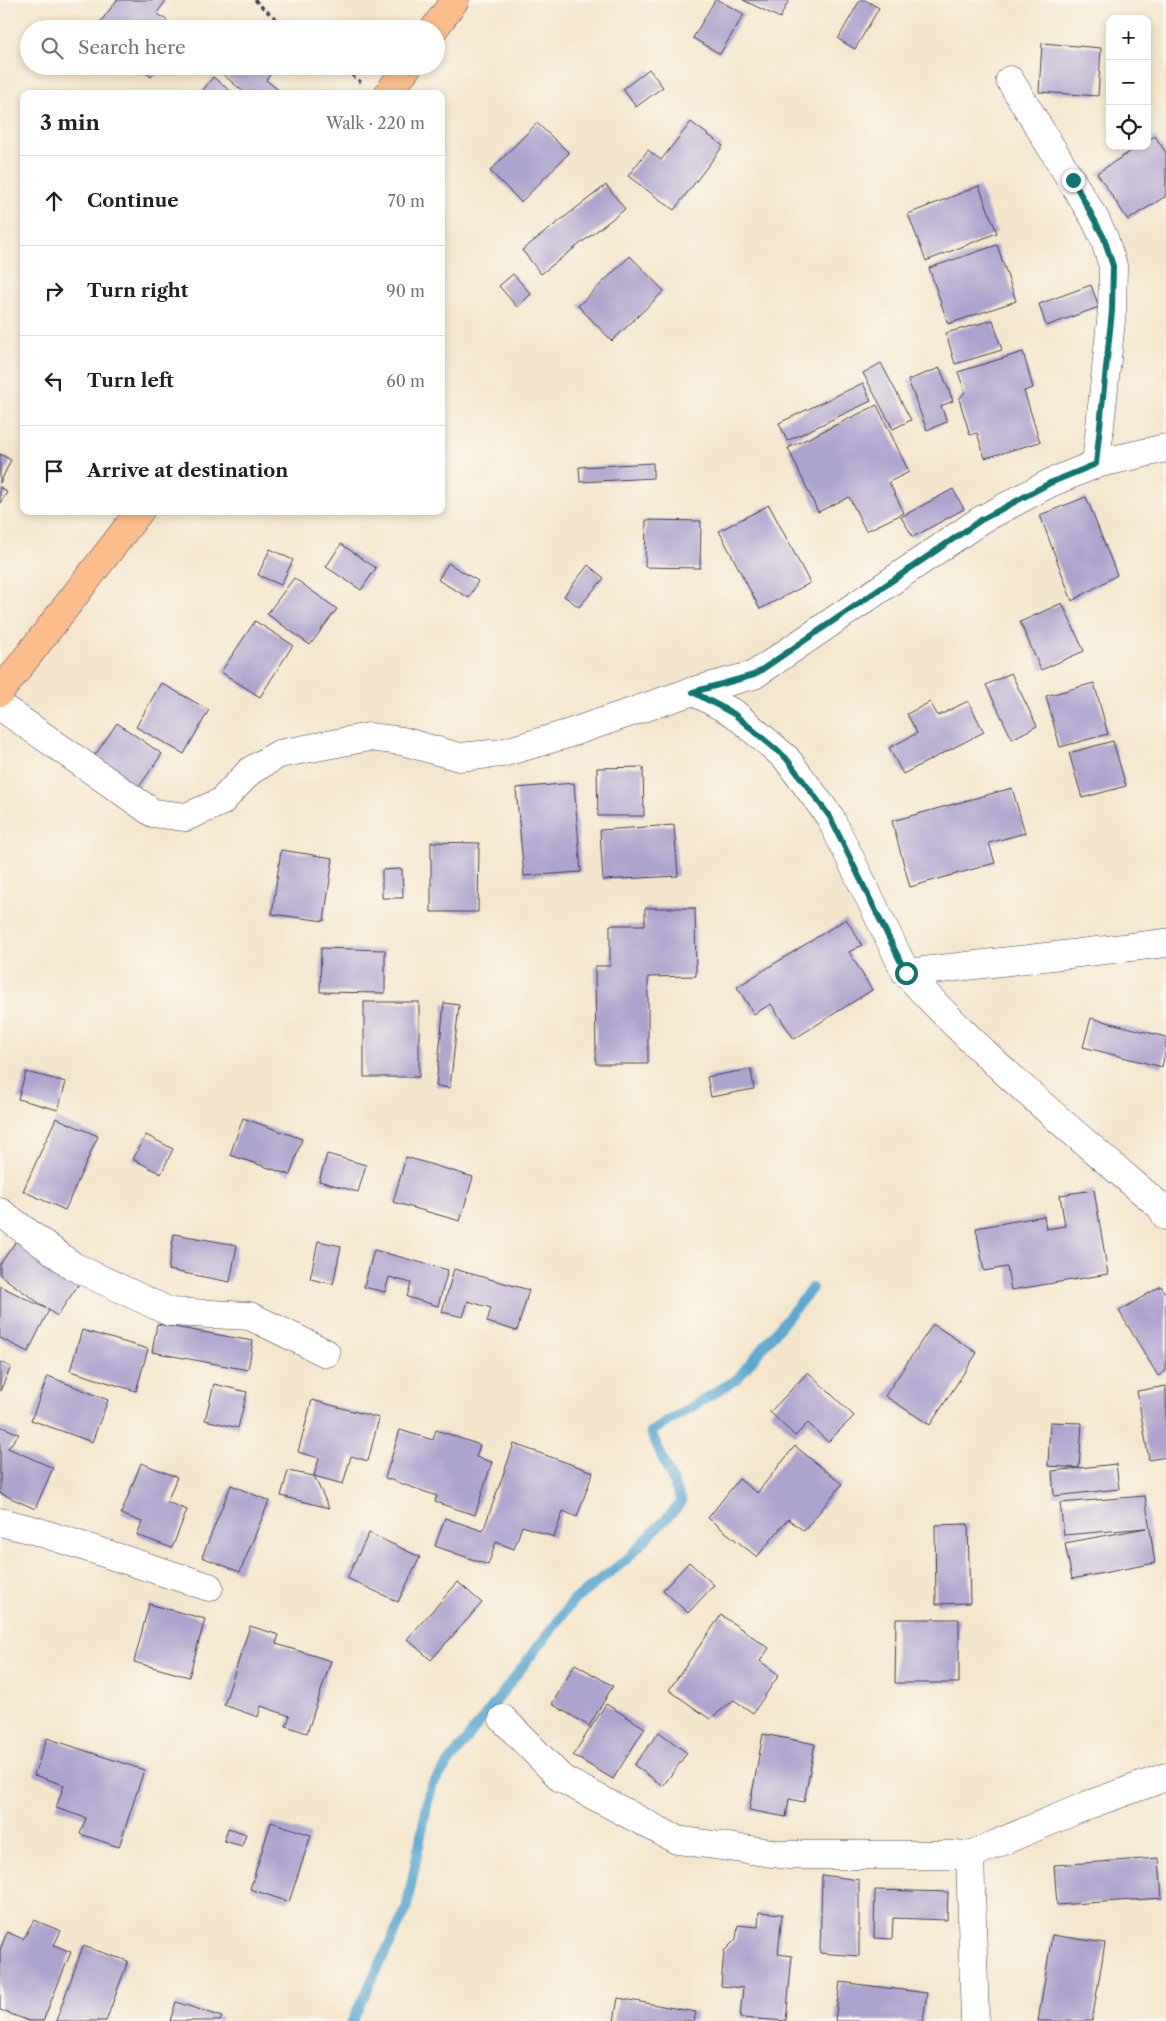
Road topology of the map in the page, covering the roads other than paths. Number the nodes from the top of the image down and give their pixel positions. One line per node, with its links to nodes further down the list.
1 (455, 0): 2 (main road)
2 (441, 20)
3 (402, 75): 5 (main road)
4 (1010, 80): 7 (street)
5 (391, 90)
6 (1166, 448): 7 (street)
7 (1096, 464): 10 (street)
8 (137, 515): 9 (main road)
9 (0, 692)
10 (693, 692): 11 (street); 13 (street)
11 (0, 706)
12 (1166, 943): 13 (street)
13 (906, 973): 15 (street)
14 (0, 1212): 16 (street)
15 (1166, 1216)
16 (326, 1352)
17 (0, 1522): 18 (street)
18 (209, 1587)
19 (503, 1718): 21 (street)
20 (1166, 1776): 21 (street)
21 (970, 1855): 22 (street)
22 (975, 2021)

